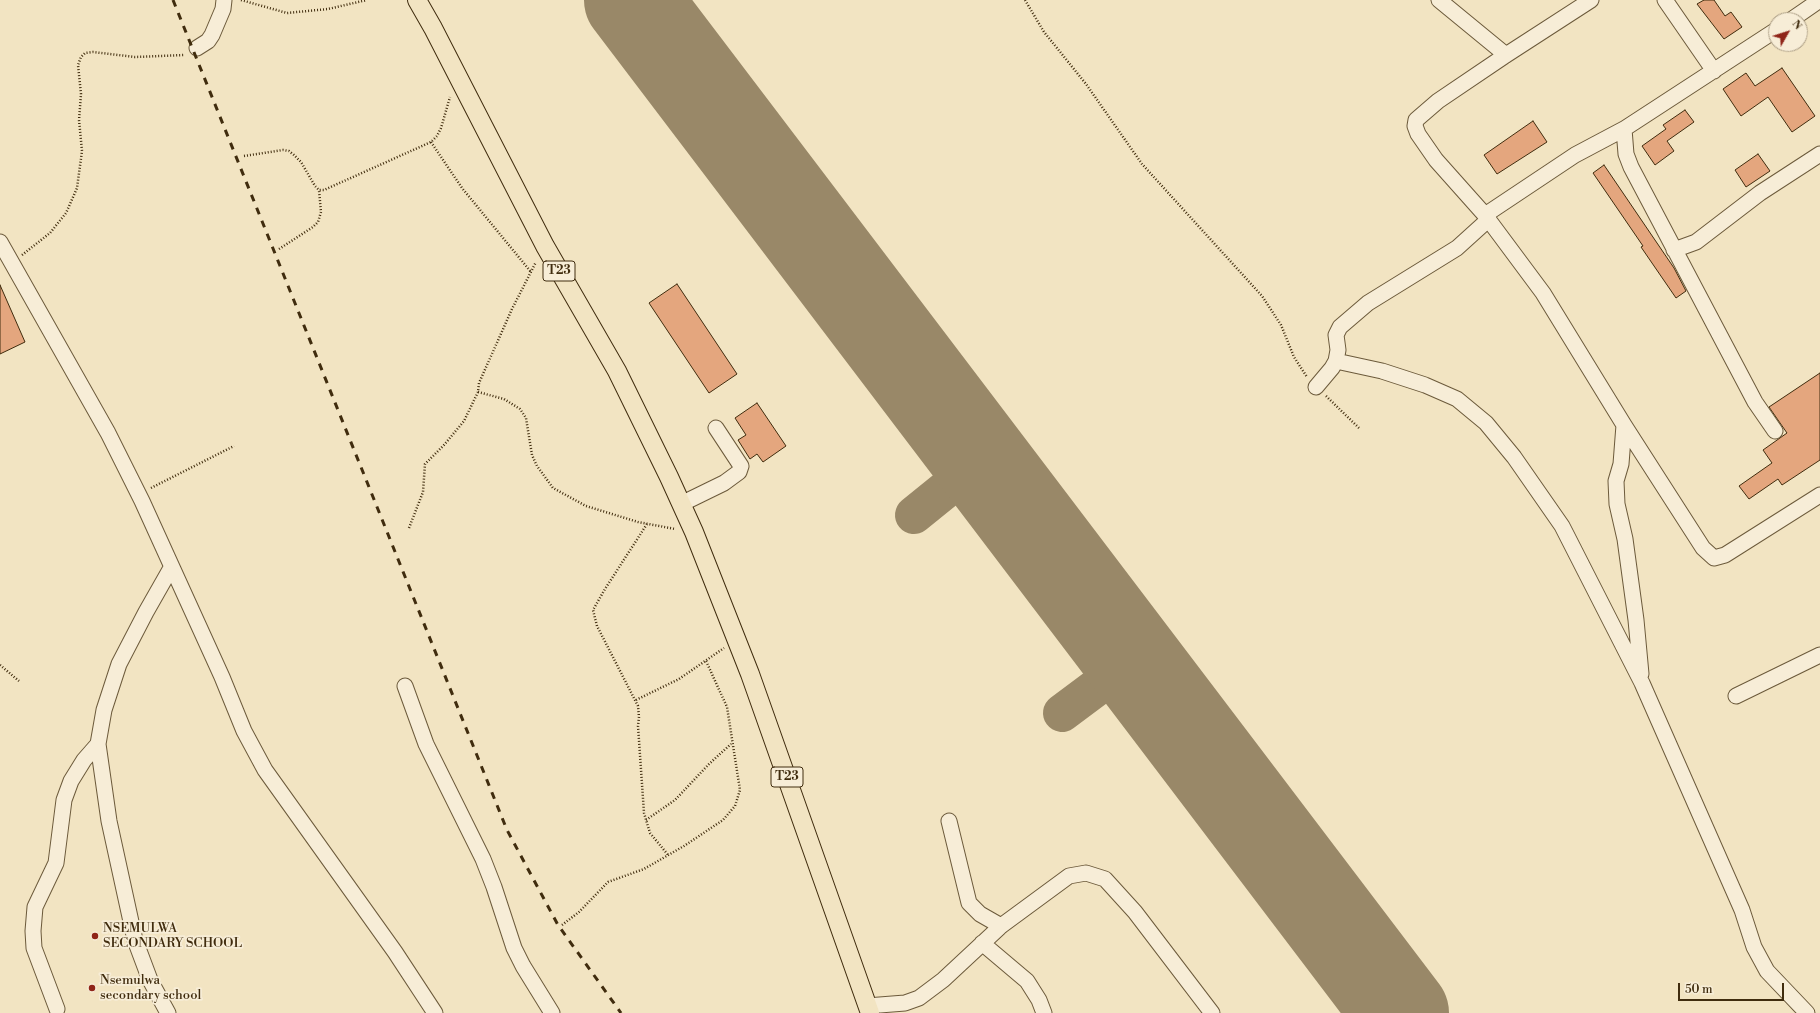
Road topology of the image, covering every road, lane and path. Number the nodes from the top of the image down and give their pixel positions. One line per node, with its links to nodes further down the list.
1 (224, 0): 12 (street)
2 (241, 0): 3 (path)
3 (366, 0)
4 (417, 0): 15 (main road, T23)
5 (1025, 0): 29 (path)
6 (1439, 0): 13 (street)
7 (1591, 0): 13 (street)
8 (1665, 0): 14 (street)
9 (1820, 0): 10 (street)
10 (1803, 12)
11 (1768, 35): 14 (street)
12 (192, 51): 26 (path)
13 (1506, 55): 21 (street)
14 (1714, 71): 16 (street)
15 (456, 73): 17 (path); 23 (main road, T23)
16 (1624, 129): 21 (street); 25 (street)
17 (431, 142): 20 (path); 27 (path)
18 (1820, 154): 25 (street)
19 (244, 156): 20 (path)
20 (319, 190): 24 (path)
21 (1487, 217): 28 (street); 31 (street)
22 (0, 242): 26 (street)
23 (545, 246): 27 (path); 38 (main road, T23)
24 (279, 249)
25 (1674, 250): 34 (street)
26 (12, 263): 36 (street)
27 (531, 272): 30 (path)
28 (1336, 361): 29 (street); 48 (street)
29 (1316, 387): 33 (path)
30 (478, 392): 39 (path); 40 (path)
31 (1624, 425): 37 (street); 48 (street)
32 (716, 428): 38 (street)
33 (1359, 428)
34 (1775, 431)
35 (234, 446): 36 (path)
36 (138, 494): 42 (street)
37 (1820, 495)
38 (681, 504): 41 (main road, T23)
39 (647, 524): 41 (path); 51 (path)
40 (409, 528)
41 (694, 532): 43 (main road, T23)
42 (171, 568): 52 (street); 63 (street)
43 (736, 637): 45 (path); 61 (main road, T23)
44 (1820, 655): 50 (street)
45 (706, 661): 51 (path); 53 (path)
46 (0, 664): 47 (path)
47 (18, 680)
48 (1642, 683): 67 (street)
49 (405, 686): 64 (street)
50 (1736, 696)
51 (636, 700): 54 (path)
52 (98, 744): 60 (street); 62 (street)
53 (732, 744): 54 (path); 56 (path)
54 (646, 820): 56 (path)
55 (948, 821): 58 (street)
56 (669, 856): 57 (path)
57 (562, 925)
58 (1000, 926): 59 (street); 66 (street)
59 (982, 943): 61 (street); 65 (street)
60 (57, 1009)
61 (869, 1009)
62 (168, 1013)
63 (435, 1013)
64 (552, 1013)
65 (1044, 1013)
66 (1212, 1013)
67 (1807, 1013)

